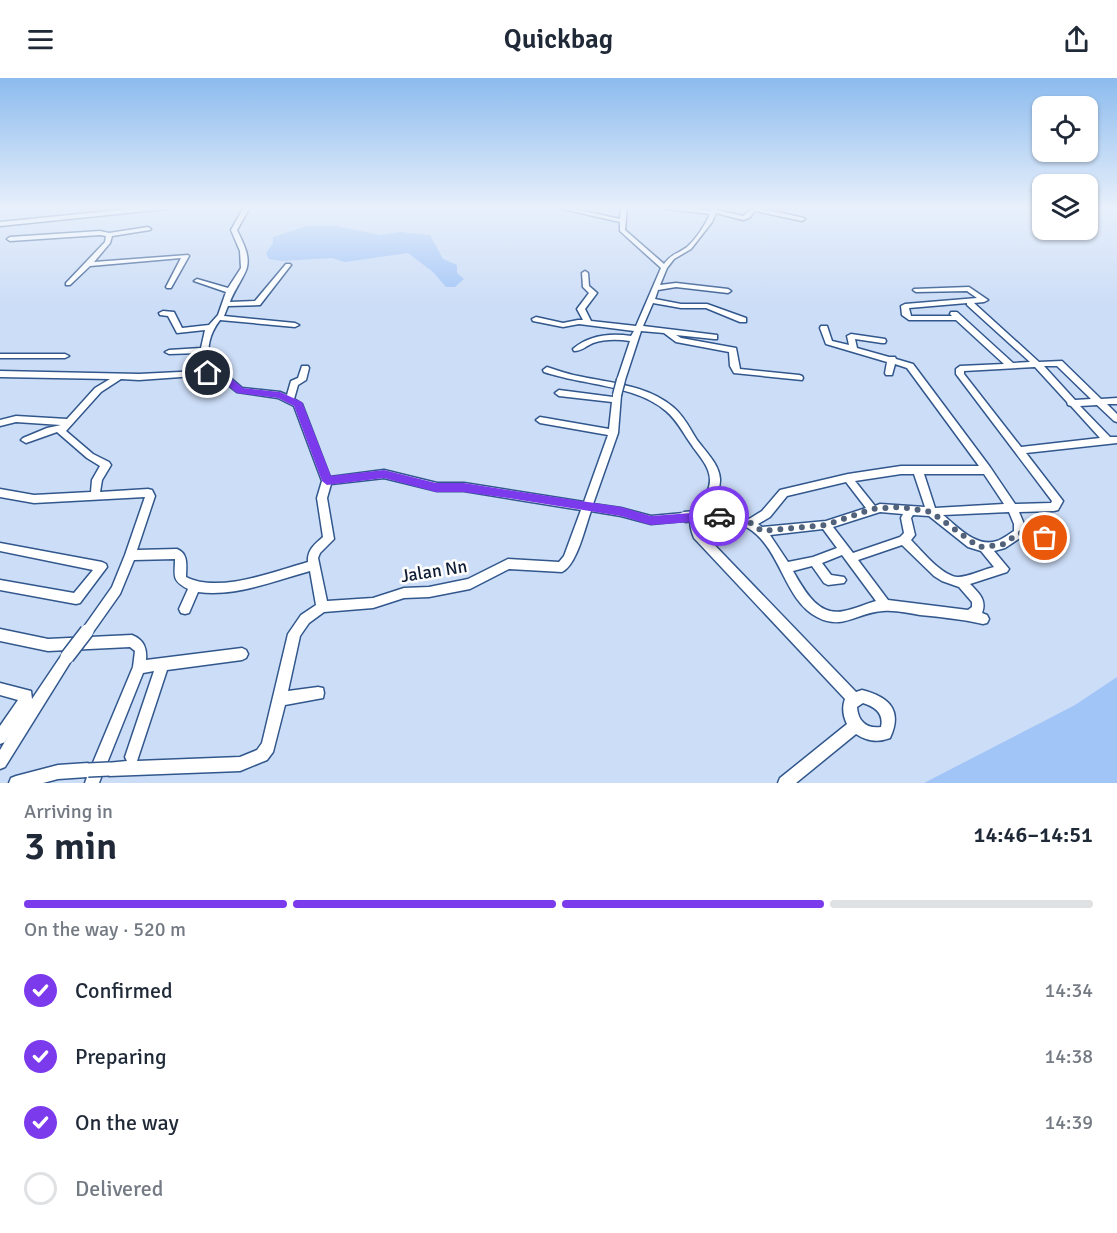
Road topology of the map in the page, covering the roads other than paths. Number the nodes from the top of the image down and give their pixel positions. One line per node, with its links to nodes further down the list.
1 (109, 240): 5 (street)
2 (238, 240): 13 (street)
3 (633, 240): 7 (street)
4 (695, 240): 7 (street, Jalan Nn)
5 (88, 264): 10 (street); 11 (street)
6 (288, 265): 18 (street)
7 (664, 268): 12 (street, Jalan Nn)
8 (585, 273): 25 (street)
9 (197, 281): 13 (street)
10 (68, 284)
11 (169, 287)
12 (655, 288): 14 (street); 16 (street, Jalan Nn)
13 (230, 291): 18 (street)
14 (728, 291)
15 (916, 291): 17 (street)
16 (651, 300): 24 (street); 28 (street, Jalan Nn)
17 (970, 303): 19 (street); 41 (street)
18 (225, 304): 21 (street)
19 (943, 304): 22 (street); 22 (street)
20 (164, 313): 27 (street)
21 (218, 318): 26 (street); 27 (street)
22 (958, 318): 42 (street)
23 (536, 319): 25 (street)
24 (743, 320)
25 (588, 323): 28 (street)
26 (295, 325)
27 (210, 327): 35 (street)
28 (638, 328): 30 (street); 32 (street, Jalan Nn)
29 (824, 328): 34 (street)
30 (667, 332): 31 (street); 49 (street)
31 (714, 337)
32 (634, 339): 36 (street); 51 (street, Jalan Nn, bridge)
33 (882, 341): 34 (street)
34 (853, 349): 40 (street)
35 (204, 350): 37 (street); 45 (street)
36 (577, 350)
37 (169, 352)
38 (0, 356): 39 (street)
39 (65, 356)
40 (892, 359): 46 (street); 65 (street)
41 (1036, 363): 42 (street); 54 (street); 55 (street)
42 (1011, 366): 63 (street)
43 (305, 368): 52 (street)
44 (548, 370): 104 (street)
45 (208, 373): 48 (street); 52 (street)
46 (889, 373)
47 (0, 374): 48 (street)
48 (121, 376): 59 (street)
49 (799, 378)
50 (559, 393): 51 (street)
51 (617, 397): 60 (street, Jalan Nn)
52 (290, 399): 67 (street)
53 (1117, 401): 54 (street)
54 (1100, 402): 55 (street); 56 (street)
55 (1071, 403): 62 (street)
56 (1117, 418)
57 (540, 420): 60 (street)
58 (0, 423): 59 (street)
59 (65, 425): 61 (street); 69 (street)
60 (613, 433): 70 (street, Jalan Nn)
61 (26, 440)
62 (1112, 441): 63 (street)
63 (1020, 450): 71 (street)
64 (918, 470): 65 (street); 66 (street); 74 (street)
65 (987, 470): 71 (street)
66 (848, 478): 72 (street); 75 (street)
67 (327, 481): 70 (street); 86 (street)
68 (0, 493): 69 (street)
69 (95, 496): 84 (street)
70 (586, 507): 75 (street, bridge); 93 (street, Jalan Nn)
71 (1012, 508): 74 (street); 78 (street)
72 (872, 509): 73 (street); 76 (street)
73 (911, 510): 74 (street); 79 (street)
74 (931, 512): 82 (street)
75 (751, 523): 77 (street)
76 (826, 525): 77 (street); 83 (street)
77 (762, 531): 87 (street)
78 (1019, 533): 80 (street); 82 (street)
79 (904, 540): 83 (street); 89 (street)
80 (1056, 540)
81 (0, 546): 90 (street)
82 (985, 549): 89 (street)
83 (848, 554): 85 (street); 92 (street)
84 (130, 555): 91 (street); 108 (street, bridge)
85 (814, 561): 87 (street); 88 (street)
86 (314, 565): 91 (street); 93 (street)
87 (785, 568): 92 (street)
88 (840, 580)
89 (962, 583): 95 (street)
90 (0, 585)
91 (194, 587): 94 (street)
92 (885, 605): 95 (street)
93 (322, 607): 103 (street)
94 (185, 609)
95 (970, 615): 96 (street)
96 (983, 620)
97 (0, 635): 100 (street)
98 (242, 654): 99 (street)
99 (162, 665): 100 (street); 107 (street)
100 (139, 667): 109 (street)
101 (0, 689): 106 (street)
102 (318, 693): 103 (street)
103 (280, 699): 109 (street, bridge)
104 (854, 699): 105 (street); 105 (street)
105 (856, 725): 111 (street)
106 (0, 738)
107 (132, 757)
108 (0, 762)
109 (90, 777): 110 (street)
110 (16, 783)
111 (785, 783)

